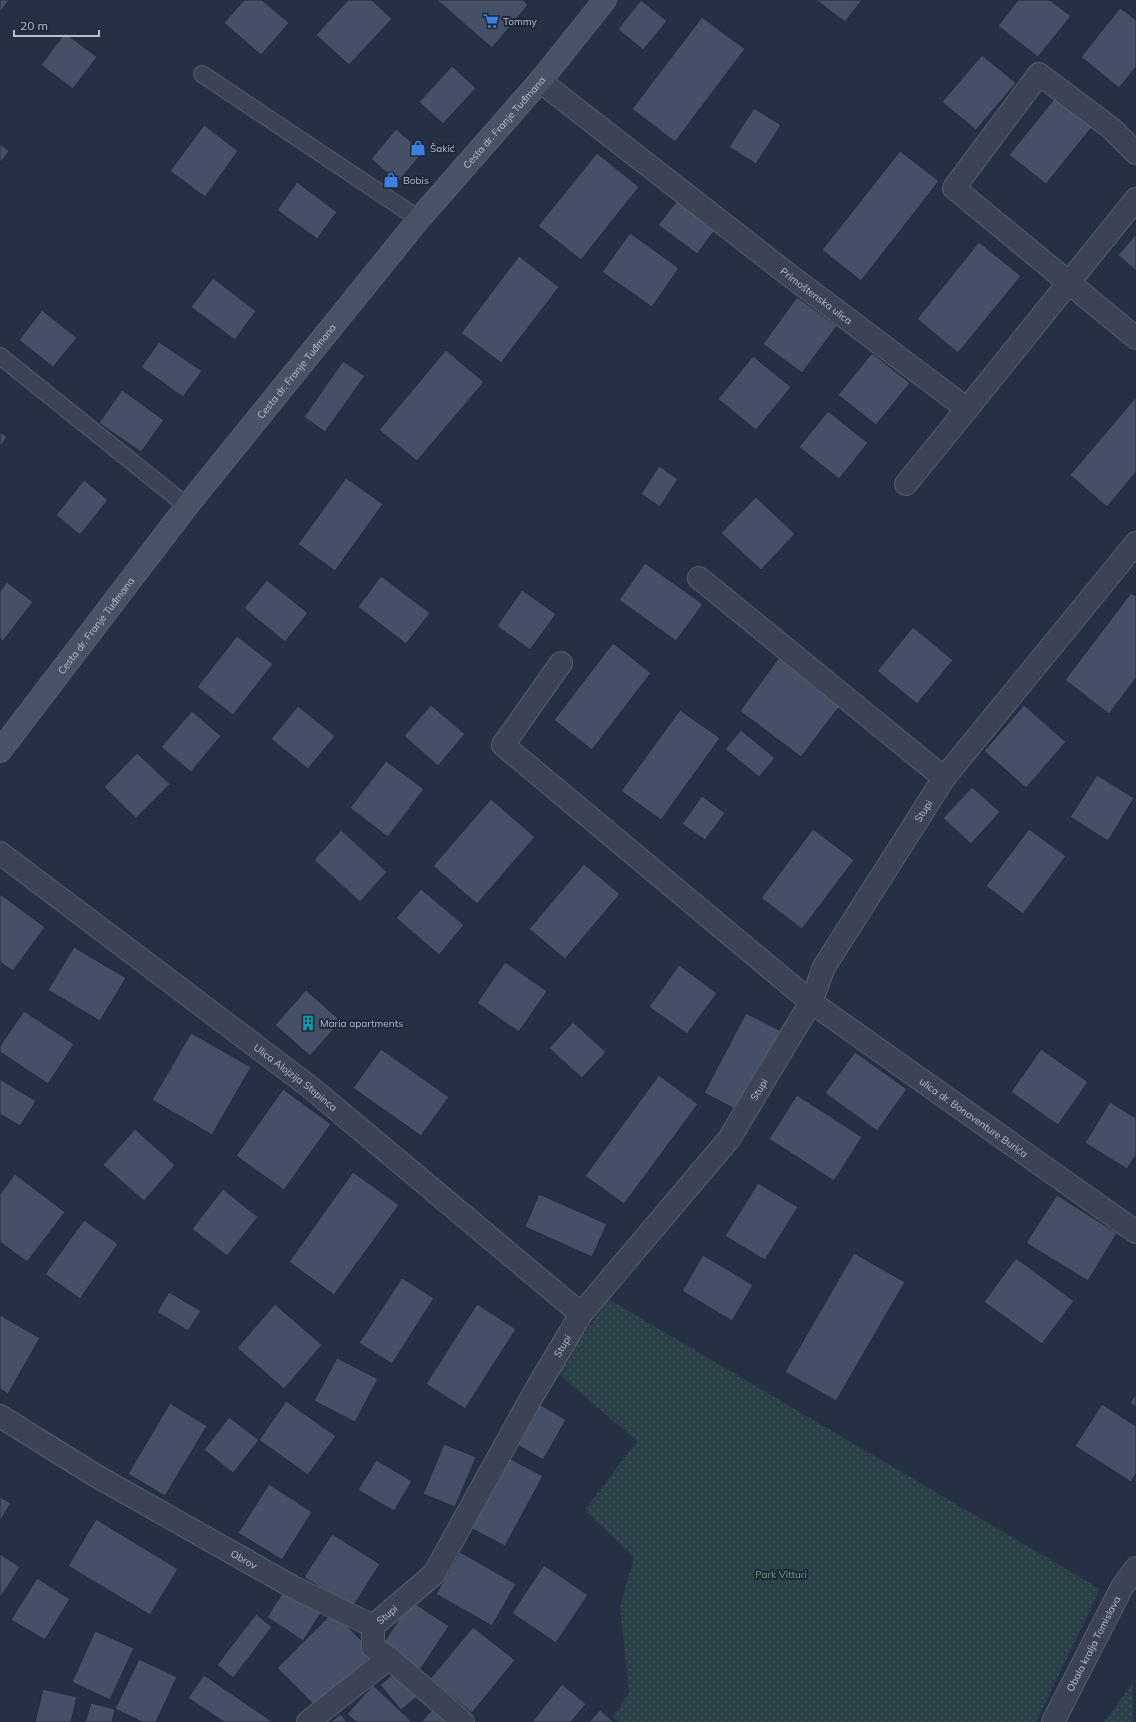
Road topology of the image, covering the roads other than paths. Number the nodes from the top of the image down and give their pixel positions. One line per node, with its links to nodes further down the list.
1 (605, 0): 3 (main road, Cesta dr. Franje Tuđmana)
2 (202, 74): 6 (lane)
3 (540, 81): 6 (main road, Cesta dr. Franje Tuđmana); 10 (street, Primoštenska ulica)
4 (1136, 153): 7 (street)
5 (1136, 199): 7 (street)
6 (419, 219): 12 (main road, Cesta dr. Franje Tuđmana)
7 (1070, 283): 8 (street); 10 (street)
8 (1136, 338)
9 (0, 356): 12 (lane)
10 (967, 409): 11 (street)
11 (906, 484)
12 (187, 506): 16 (main road, Cesta dr. Franje Tuđmana)
13 (1136, 543): 17 (street, Stupi)
14 (699, 578): 17 (street)
15 (561, 664): 19 (street, ulica dr. Bonaventure Burića)
16 (0, 751)
17 (944, 778): 19 (street, Stupi)
18 (0, 853): 21 (street, Ulica Alojzija Stepinca)
19 (811, 1002): 20 (street, ulica dr. Bonaventure Burića); 21 (street, Stupi)
20 (1136, 1232)
21 (580, 1314): 24 (street, Stupi)
22 (0, 1416): 24 (street, Obrov)
23 (1136, 1568): 28 (street, Obala kralja Tomislava)
24 (373, 1626): 25 (street)
25 (389, 1658): 26 (street); 27 (street)
26 (308, 1722)
27 (463, 1722)
28 (1054, 1722)

